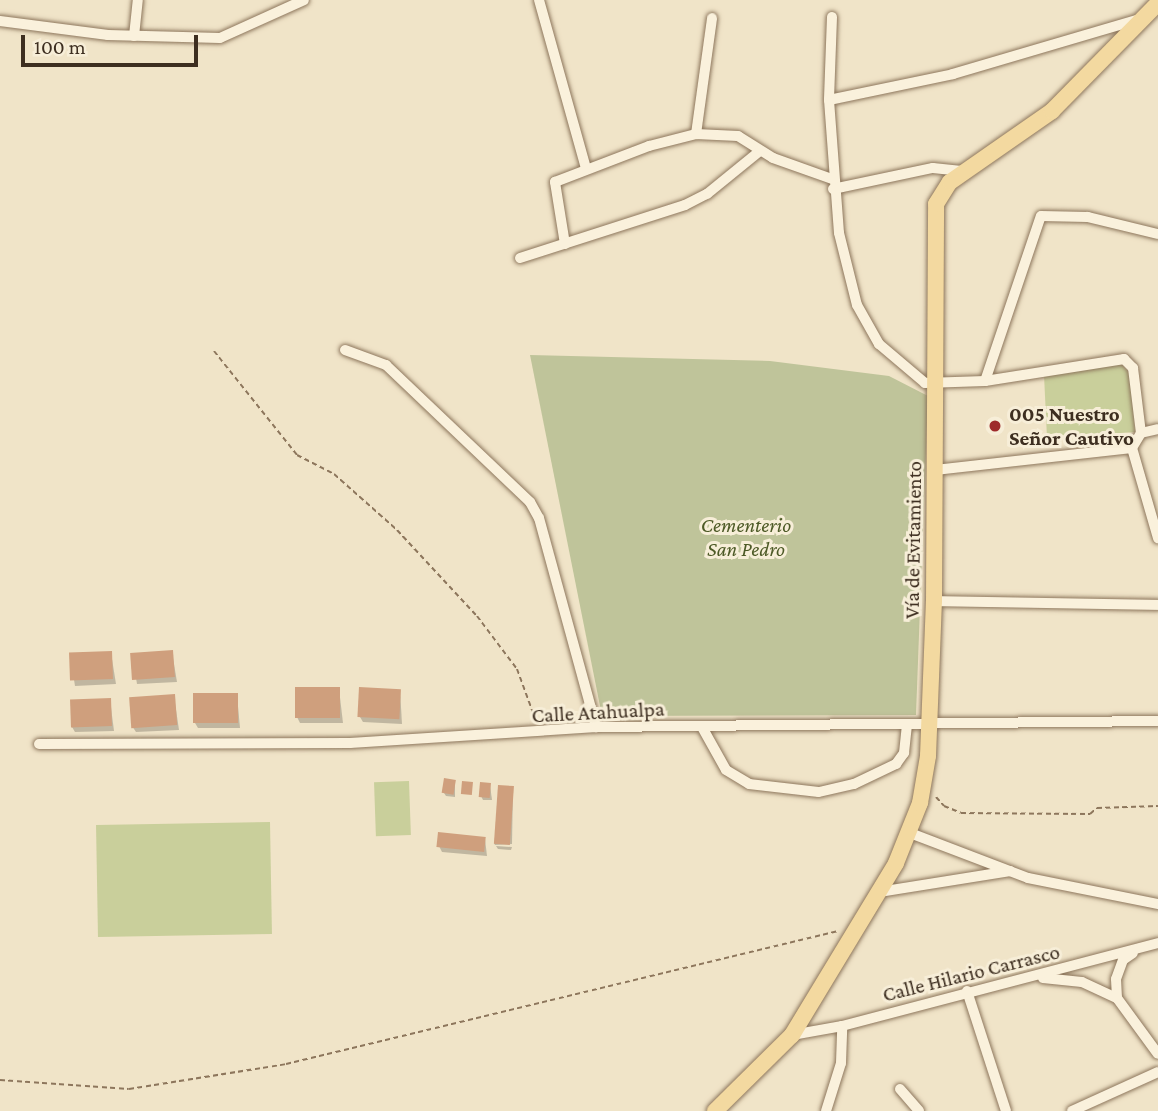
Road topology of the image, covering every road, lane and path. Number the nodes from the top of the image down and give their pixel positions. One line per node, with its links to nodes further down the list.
1 (138, 0): 9 (street)
2 (304, 0): 9 (street)
3 (539, 0): 13 (street)
4 (1158, 3): 6 (main road, Vía de Evitamiento)
5 (832, 17): 10 (street)
6 (1147, 17): 10 (street); 14 (main road, Vía de Evitamiento)
7 (712, 18): 11 (street)
8 (0, 21): 9 (street)
9 (134, 36)
10 (829, 100): 15 (street)
11 (696, 134): 12 (street); 13 (street)
12 (760, 151): 15 (street); 17 (street)
13 (586, 167): 17 (street)
14 (968, 171): 15 (street); 22 (main road, Vía de Evitamiento)
15 (832, 184): 22 (street)
16 (1158, 234): 21 (street)
17 (565, 244): 18 (street)
18 (520, 258)
19 (345, 350): 33 (street)
20 (214, 351): 35 (path)
21 (985, 381): 22 (street); 24 (street)
22 (937, 383): 26 (main road, Vía de Evitamiento)
23 (1158, 429): 24 (street)
24 (1141, 433): 25 (street)
25 (1132, 448): 26 (street); 27 (street)
26 (935, 470): 28 (main road, Vía de Evitamiento)
27 (1158, 538)
28 (934, 601): 29 (street); 32 (main road, Vía de Evitamiento)
29 (1158, 605)
30 (1158, 721): 32 (street, Calle Atahualpa)
31 (908, 726): 32 (street, Calle Atahualpa); 34 (street, Calle Atahualpa); 34 (street)
32 (927, 726): 37 (main road, Vía de Evitamiento)
33 (596, 727): 34 (street, Calle Atahualpa); 35 (street, Calle Atahualpa)
34 (702, 727)
35 (536, 734): 36 (street, Calle Atahualpa)
36 (39, 744)
37 (924, 781): 38 (path); 39 (main road, Vía de Evitamiento)
38 (1158, 806)
39 (909, 833): 40 (street); 41 (main road, Vía de Evitamiento)
40 (1010, 871): 41 (street); 42 (street)
41 (879, 892): 43 (main road, Vía de Evitamiento)
42 (1158, 904)
43 (856, 927): 50 (main road, Vía de Evitamiento); 53 (path)
44 (1158, 943): 45 (street, Calle Hilario Carrasco)
45 (1138, 949): 46 (street, Calle Hilario Carrasco); 48 (street)
46 (1029, 978): 47 (street, Calle Hilario Carrasco); 48 (street)
47 (967, 991): 49 (street, Calle Hilario Carrasco); 58 (street)
48 (1117, 999): 51 (street)
49 (842, 1026): 50 (street, Calle Hilario Carrasco); 56 (street)
50 (792, 1035): 55 (main road, Vía de Evitamiento)
51 (1158, 1054)
52 (1158, 1072): 59 (street)
53 (0, 1080)
54 (900, 1089): 57 (street)
55 (715, 1111)
56 (826, 1111)
57 (919, 1111)
58 (1006, 1111)
59 (1072, 1111)

